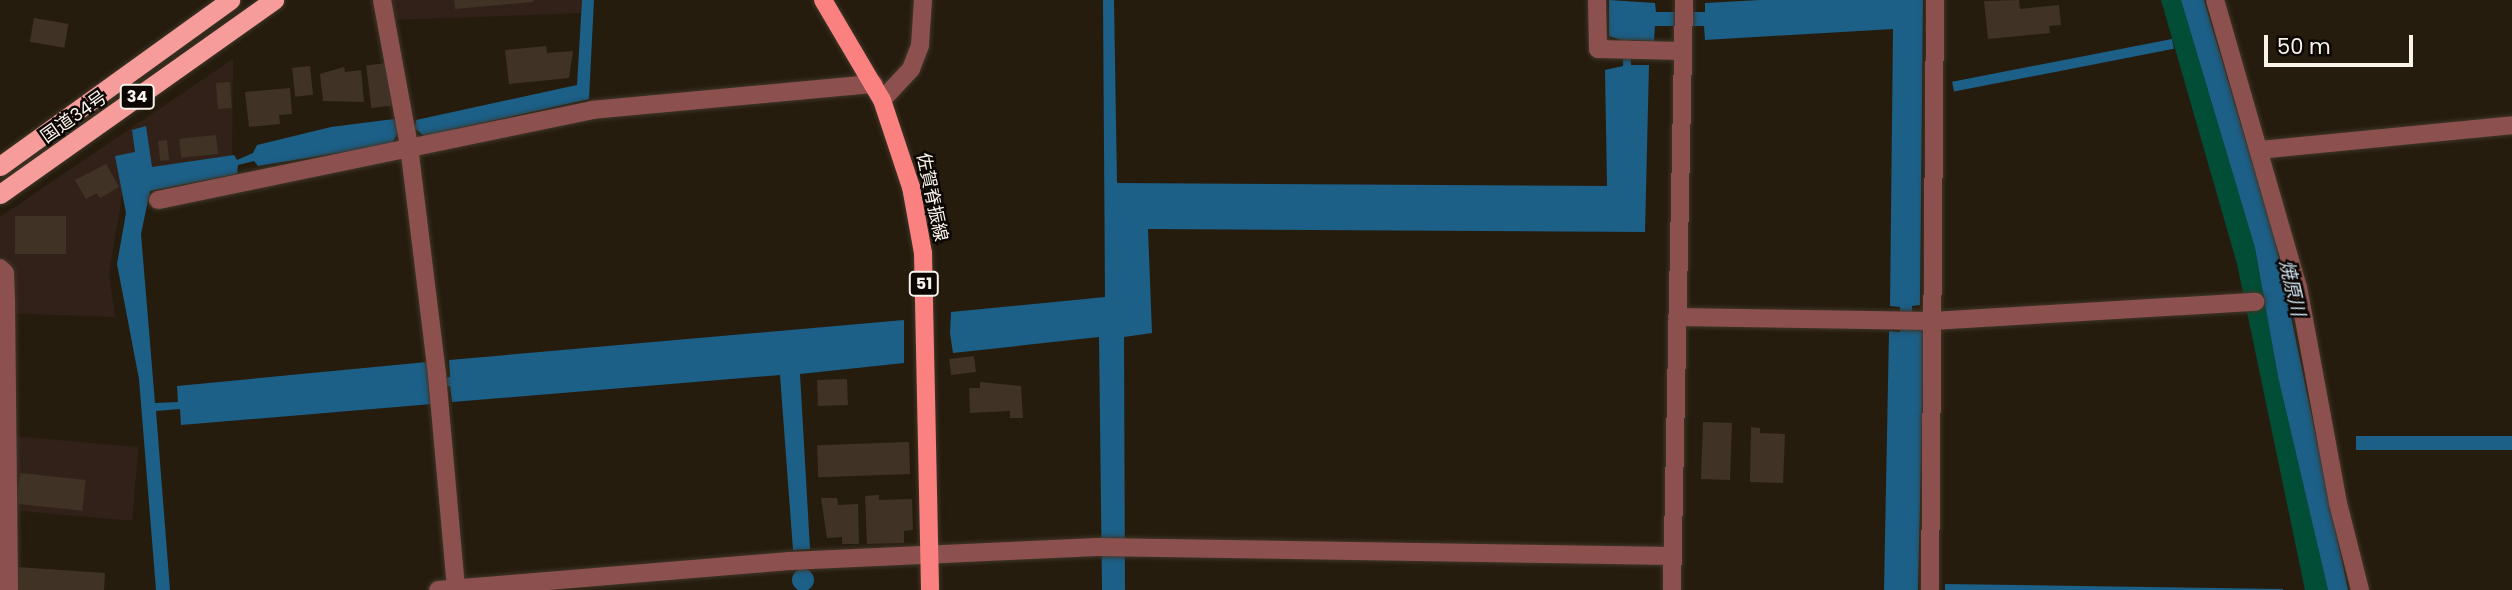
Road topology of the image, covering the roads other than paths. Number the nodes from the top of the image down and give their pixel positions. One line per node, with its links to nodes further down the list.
1 (230, 0): 15 (highway, 国道34号 / 34)
2 (274, 0): 16 (highway, 国道34号 / 34)
3 (382, 0): 13 (street)
4 (822, 0): 11 (main road, 佐賀脊振線 / 51)
5 (923, 0): 11 (street)
6 (1597, 0): 10 (street)
7 (1684, 0): 10 (street)
8 (1935, 0): 21 (street)
9 (2215, 0): 14 (street)
10 (1683, 51): 20 (street)
11 (878, 92): 13 (street); 23 (main road, 佐賀脊振線 / 51)
12 (2512, 125): 14 (street)
13 (406, 133): 17 (street); 25 (street)
14 (2259, 150): 31 (street)
15 (0, 166)
16 (0, 194)
17 (158, 200)
18 (0, 268): 22 (street)
19 (2256, 302): 21 (street)
20 (1677, 317): 21 (street); 24 (street)
21 (1932, 321): 30 (street)
22 (2, 501): 26 (street)
23 (930, 554): 24 (street); 25 (street); 28 (main road, 佐賀脊振線 / 51)
24 (1673, 556): 29 (street)
25 (456, 589): 27 (street)
26 (9, 590)
27 (438, 590)
28 (930, 590)
29 (1672, 590)
30 (1930, 590)
31 (2360, 590)

